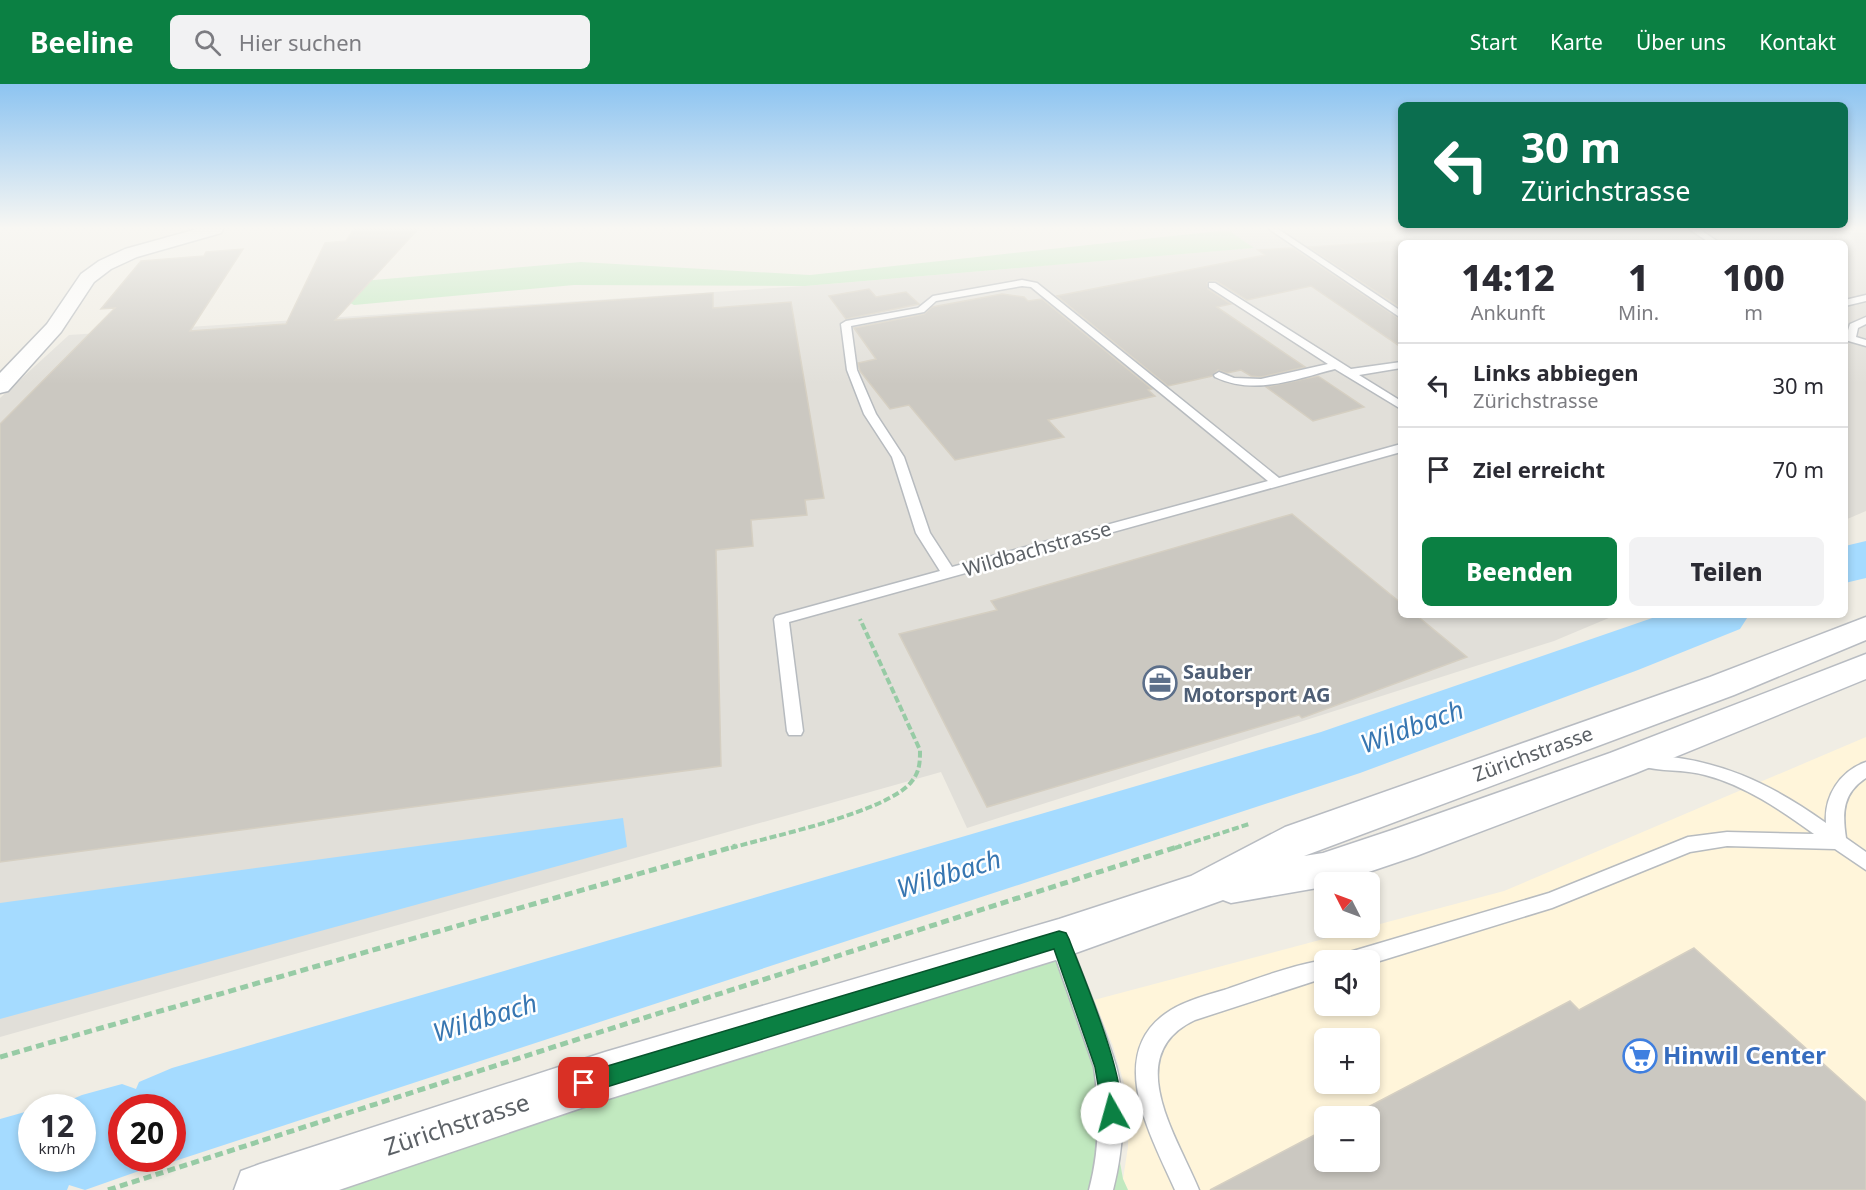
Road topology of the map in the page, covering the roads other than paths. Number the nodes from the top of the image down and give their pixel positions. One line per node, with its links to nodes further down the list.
1 (85, 281): 16 (street)
2 (1350, 281): 8 (lane)
3 (1212, 285): 12 (lane)
4 (1866, 298): 5 (lane)
5 (1848, 302)
6 (1866, 307): 7 (lane)
7 (1848, 310)
8 (1398, 313)
9 (1866, 320): 10 (lane)
10 (1848, 337): 11 (lane)
11 (1866, 343)
12 (1337, 365): 14 (lane); 15 (lane)
13 (1398, 365): 14 (lane)
14 (1349, 373): 17 (lane)
15 (1219, 375)
16 (0, 386)
17 (1398, 404)
18 (1398, 449): 19 (lane, Wildbachstrasse)
19 (1277, 483): 20 (lane, Wildbachstrasse); 20 (lane)
20 (949, 574): 23 (lane, Wildbachstrasse)
21 (1866, 628): 28 (main road, Zürichstrasse)
22 (1866, 666): 24 (main road, Zürichstrasse)
23 (795, 730)
24 (1623, 763): 26 (lane); 28 (main road, Zürichstrasse)
25 (1866, 769): 26 (lane)
26 (1838, 842): 27 (lane); 30 (lane)
27 (1866, 862)
28 (1204, 890): 29 (main road, Zürichstrasse)
29 (1059, 939): 32 (main road, Zürichstrasse); 33 (lane)
30 (1380, 952)
31 (1314, 972): 34 (lane)
32 (260, 1190)
33 (1101, 1190)
34 (1187, 1190)

